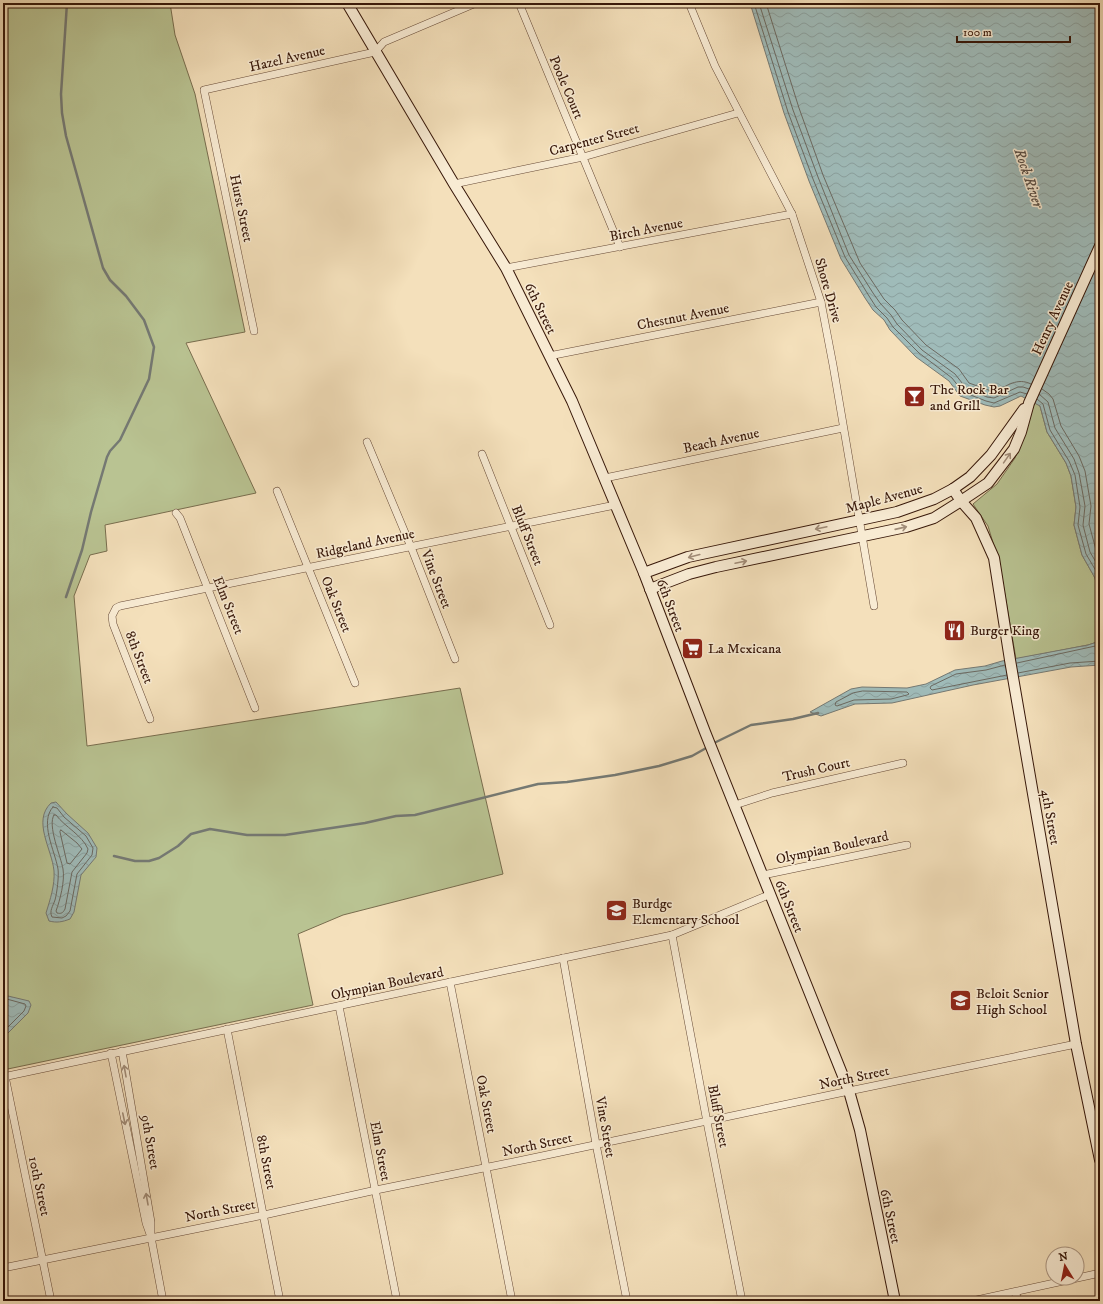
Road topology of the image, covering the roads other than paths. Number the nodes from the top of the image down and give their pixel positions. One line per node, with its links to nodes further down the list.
1 (347, 3): 5 (street, 6th Street)
2 (476, 3): 5 (street)
3 (519, 3): 8 (street, Poole Court)
4 (689, 3): 7 (street, Shore Drive)
5 (375, 52): 6 (street, Hazel Avenue); 9 (street, 6th Street)
6 (204, 90): 15 (street, Hurst Street)
7 (738, 112): 8 (street, Carpenter Street); 10 (street, Shore Drive)
8 (583, 157): 9 (street, Carpenter Street); 12 (street, Poole Court)
9 (454, 184): 13 (street, 6th Street)
10 (792, 214): 12 (street, Birch Avenue); 14 (street, Shore Drive)
11 (1100, 246): 17 (street, Henry Avenue)
12 (620, 247): 13 (street, Birch Avenue)
13 (506, 268): 16 (street, 6th Street)
14 (821, 302): 16 (street, Chestnut Avenue); 18 (street, Shore Drive)
15 (254, 332)
16 (549, 356): 21 (street, 6th Street)
17 (1028, 403): 22 (street, Maple Avenue); 24 (street, one-way to 17)
18 (844, 428): 21 (street, Beach Avenue); 27 (street, Shore Drive)
19 (367, 442): 30 (street, Vine Street)
20 (482, 454): 28 (street, Bluff Street)
21 (604, 478): 25 (street, 6th Street)
22 (953, 489): 24 (street, 4th Street); 27 (street, Maple Avenue)
23 (277, 491): 31 (street, Oak Street)
24 (962, 502): 29 (street, one-way to 24); 52 (street, 4th Street)
25 (615, 505): 28 (street, Ridgeland Avenue); 32 (street, 6th Street)
26 (176, 513): 33 (street, Elm Street)
27 (860, 520): 29 (street, Shore Drive); 32 (street, Maple Avenue, one-way to 32)
28 (511, 527): 30 (street, Ridgeland Avenue); 37 (street, Bluff Street)
29 (863, 536): 34 (street, one-way to 29); 36 (street, Shore Drive)
30 (411, 547): 31 (street, Ridgeland Avenue); 38 (street, Vine Street)
31 (309, 568): 33 (street, Ridgeland Avenue); 39 (street, Oak Street)
32 (644, 573): 34 (street, 6th Street)
33 (208, 588): 35 (street, Ridgeland Avenue); 40 (street, Elm Street)
34 (650, 589): 43 (street, 6th Street)
35 (120, 606): 41 (street, 8th Street)
36 (874, 606)
37 (550, 625)
38 (455, 659)
39 (355, 683)
40 (256, 708)
41 (150, 719)
42 (903, 763): 43 (street, Trush Court)
43 (736, 805): 45 (street, 6th Street)
44 (907, 845): 45 (street, Olympian Boulevard)
45 (762, 875): 46 (street, 6th Street)
46 (771, 894): 47 (street, Olympian Boulevard); 56 (street, 6th Street)
47 (672, 935): 48 (street, Olympian Boulevard); 57 (street, Bluff Street)
48 (563, 958): 49 (street, Olympian Boulevard); 58 (street, Vine Street)
49 (450, 982): 50 (street, Olympian Boulevard); 60 (street, Oak Street)
50 (339, 1006): 51 (street, Olympian Boulevard); 61 (street, Elm Street)
51 (227, 1029): 53 (street, Olympian Boulevard); 62 (street, 8th Street)
52 (1076, 1044): 56 (street, North Street); 59 (street, 4th Street)
53 (122, 1051): 54 (street, Olympian Boulevard); 63 (street, 9th Street, one-way to 53)
54 (111, 1053): 55 (street, Olympian Boulevard); 63 (street, 9th Street, one-way to 63)
55 (4, 1077): 64 (street, 10th Street)
56 (849, 1091): 57 (street, North Street); 76 (street, 6th Street)
57 (706, 1122): 58 (street, North Street); 75 (street, Bluff Street)
58 (596, 1144): 60 (street, North Street); 74 (street, Vine Street)
59 (1100, 1160)
60 (486, 1168): 61 (street, North Street); 73 (street, Oak Street)
61 (376, 1190): 62 (street, North Street); 72 (street, Elm Street)
62 (264, 1215): 63 (street, North Street); 71 (street, 8th Street)
63 (151, 1237): 64 (street, North Street); 70 (street, 9th Street)
64 (42, 1260): 65 (street, North Street); 69 (street, 10th Street)
65 (3, 1268)
66 (1100, 1273): 67 (street)
67 (1016, 1292): 68 (street); 78 (street)
68 (1001, 1298): 77 (street)
69 (51, 1301)
70 (163, 1301)
71 (280, 1301)
72 (397, 1301)
73 (512, 1301)
74 (627, 1301)
75 (742, 1301)
76 (894, 1301)
77 (972, 1301)
78 (1018, 1301)

